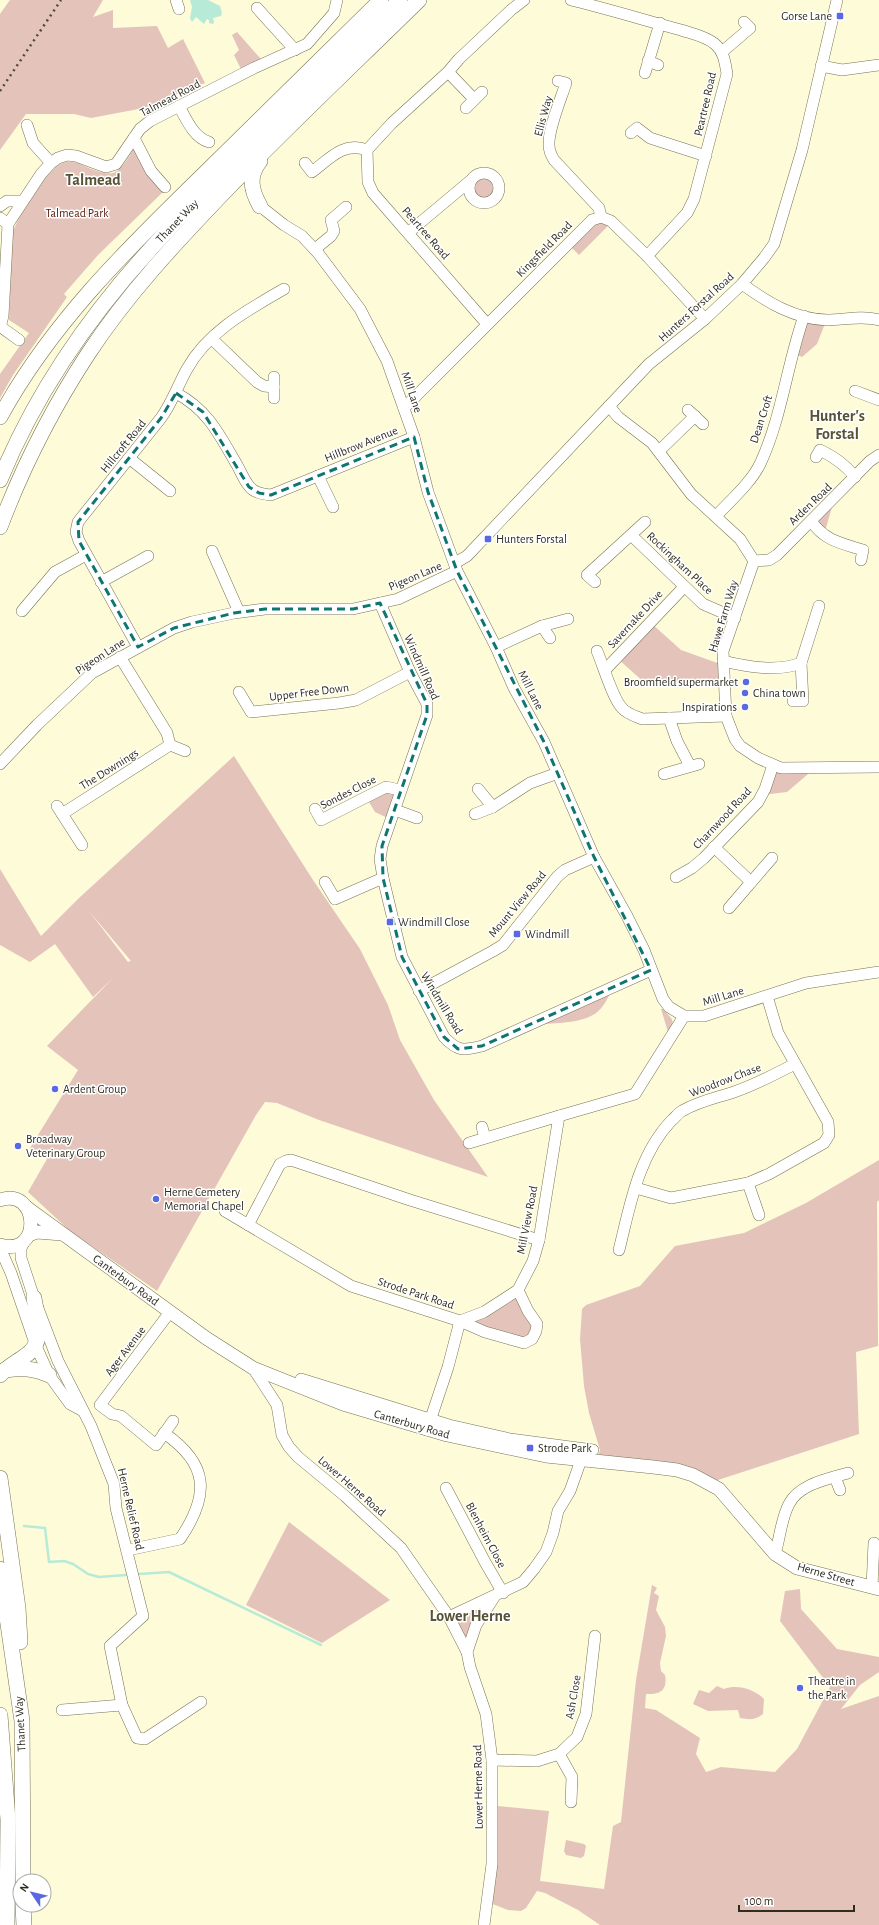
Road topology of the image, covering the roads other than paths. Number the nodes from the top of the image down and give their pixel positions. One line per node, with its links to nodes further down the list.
1 (337, 0): 12 (street, Talmead Road)
2 (369, 0): 19 (highway)
3 (381, 0): 19 (highway, Thanet Way)
4 (400, 0): 68 (highway, Thanet Way)
5 (419, 0): 22 (highway)
6 (524, 0): 16 (street)
7 (571, 0): 11 (street)
8 (837, 0): 15 (street, Hunters Forstal Road)
9 (257, 8): 12 (street)
10 (744, 22): 13 (street)
11 (660, 23): 13 (street); 17 (street)
12 (296, 50): 20 (street, Talmead Road)
13 (722, 52): 28 (street, Peartree Road)
14 (879, 65): 15 (street)
15 (821, 66): 44 (street, Hunters Forstal Road)
16 (448, 72): 21 (street); 27 (street)
17 (645, 73)
18 (558, 81): 38 (street, Ellis Way)
19 (291, 88): 59 (highway, Thanet Way)
20 (179, 106): 25 (street, Talmead Road); 26 (street)
21 (466, 108)
22 (298, 119): 33 (highway); 36 (highway)
23 (27, 125): 30 (street)
24 (631, 133): 28 (street)
25 (134, 138): 30 (street, Talmead Road); 32 (street)
26 (210, 142)
27 (367, 150): 29 (street); 40 (street, Peartree Road)
28 (706, 156): 43 (street, Peartree Road)
29 (305, 163)
30 (51, 164): 34 (street, Talmead Road)
31 (470, 181): 40 (street)
32 (165, 187)
33 (228, 188): 36 (highway); 74 (highway)
34 (22, 201): 35 (street); 39 (street, Talmead Road)
35 (0, 204)
36 (260, 206): 42 (street, Mill Lane)
37 (346, 206): 42 (street)
38 (601, 217): 43 (street); 49 (street, Kingsfield Road)
39 (4, 221): 41 (street, Talmead Road)
40 (409, 232): 49 (street, Peartree Road)
41 (3, 238): 50 (street, Talmead Road)
42 (315, 249): 58 (street, Mill Lane)
43 (647, 256): 47 (street)
44 (742, 284): 46 (street); 47 (street, Hunters Forstal Road)
45 (284, 289): 51 (street, Hillcroft Road)
46 (804, 316): 48 (street); 71 (street, Dean Croft)
47 (706, 319): 57 (street, Hunters Forstal Road)
48 (879, 320)
49 (486, 324): 58 (street, Kingsfield Road)
50 (0, 327): 52 (street, Talmead Road)
51 (212, 339): 53 (street); 55 (street, Hillcroft Road)
52 (19, 340)
53 (274, 387)
54 (855, 391): 56 (street)
55 (176, 393): 65 (street, Hillcroft Road); 66 (street, Hillbrow Avenue)
56 (879, 400)
57 (610, 406): 62 (street); 81 (street, Hunters Forstal Road)
58 (404, 408): 61 (street, Mill Lane)
59 (0, 417)
60 (695, 417): 62 (street)
61 (414, 437): 66 (street, Hillbrow Avenue); 81 (street, Mill Lane)
62 (659, 451): 71 (street)
63 (879, 455): 67 (street, Arden Road)
64 (816, 457): 67 (street)
65 (130, 458): 69 (street); 77 (street, Hillcroft Road)
66 (318, 476): 70 (street, Hillbrow Avenue)
67 (855, 477): 72 (street, Arden Road)
68 (0, 480)
69 (170, 491)
70 (333, 507)
71 (716, 516): 80 (street)
72 (811, 521): 79 (street); 80 (street, Arden Road)
73 (645, 522): 75 (street, Rockingham Place)
74 (0, 527)
75 (631, 535): 83 (street, Rockingham Place); 84 (street, Rockingham Place)
76 (212, 551): 88 (street)
77 (86, 555): 82 (street, Hillcroft Road); 87 (street)
78 (148, 556): 82 (street)
79 (861, 560)
80 (754, 561): 89 (street, Hawe Farm Way)
81 (456, 567): 85 (street, Pigeon Lane); 94 (street, Mill Lane)
82 (101, 582): 93 (street, Hillcroft Road)
83 (595, 582)
84 (684, 586): 89 (street, Rockingham Place); 99 (street, Savernake Drive)
85 (380, 603): 88 (street, Pigeon Lane); 100 (street, Windmill Road)
86 (818, 606): 98 (street)
87 (22, 611)
88 (239, 612): 93 (street, Pigeon Lane)
89 (735, 618): 97 (street, Hawe Farm Way)
90 (568, 619): 91 (street)
91 (542, 626): 92 (street); 94 (street)
92 (550, 638)
93 (138, 647): 96 (street, Pigeon Lane)
94 (496, 647): 110 (street, Mill Lane)
95 (597, 651): 99 (street, Savernake Drive)
96 (120, 657): 105 (street); 107 (street, Pigeon Lane)
97 (723, 661): 98 (street); 103 (street, Hawe Farm Way)
98 (801, 663): 102 (street)
99 (605, 670): 104 (street, Savernake Drive)
100 (410, 672): 101 (street, Upper Free Down); 113 (street, Windmill Road)
101 (239, 692)
102 (793, 701)
103 (726, 716): 104 (street, Savernake Drive); 108 (street, Hawe Farm Way)
104 (669, 718): 111 (street)
105 (170, 745): 106 (street); 119 (street, The Downings)
106 (185, 751)
107 (0, 764)
108 (773, 765): 109 (street, Hawe Farm Way); 120 (street, Charnwood Road)
109 (879, 767)
110 (558, 773): 114 (street); 121 (street, Mill Lane)
111 (664, 774)
112 (478, 789): 114 (street)
113 (400, 790): 115 (street, Sondes Close); 116 (street, Windmill Road)
114 (493, 807): 117 (street)
115 (315, 809)
116 (395, 810): 118 (street); 124 (street, Windmill Road)
117 (475, 814)
118 (417, 818)
119 (82, 845)
120 (714, 847): 123 (street, Charnwood Road); 126 (street)
121 (594, 857): 128 (street, Mill Lane); 130 (street, Mount View Road)
122 (772, 858): 126 (street)
123 (676, 877)
124 (383, 878): 125 (street); 130 (street, Windmill Road)
125 (324, 882)
126 (751, 882): 127 (street)
127 (729, 908)
128 (651, 970): 130 (street, Windmill Road); 132 (street, Mill Lane)
129 (879, 972): 131 (street, Mill Lane)
130 (419, 991)
131 (767, 996): 132 (street, Mill Lane); 133 (street)
132 (684, 1016): 134 (street)
133 (795, 1064): 138 (street); 139 (street, Woodrow Chase)
134 (559, 1116): 136 (street); 147 (street, Mill View Road)
135 (482, 1127): 136 (street)
136 (486, 1138): 137 (street)
137 (469, 1143)
138 (748, 1183): 139 (street); 143 (street)
139 (636, 1188): 149 (street, Woodrow Chase)
140 (0, 1200): 141 (main road, Canterbury Road)
141 (26, 1207): 145 (main road, Canterbury Road); 146 (main road)
142 (225, 1211): 144 (street, Strode Park Road)
143 (760, 1215)
144 (248, 1225): 147 (street); 153 (street, Strode Park Road)
145 (62, 1234): 146 (main road); 152 (main road, Canterbury Road)
146 (28, 1236): 148 (main road); 151 (street, Herne Relief Road)
147 (539, 1240): 150 (street, Mill View Road)
148 (0, 1247): 154 (street)
149 (619, 1250)
150 (518, 1290): 153 (street, Mill View Road); 153 (street, Strode Park Road)
151 (34, 1298): 154 (highway); 159 (street, Herne Relief Road)
152 (170, 1312): 155 (main road, Canterbury Road); 162 (street, Ager Avenue)
153 (460, 1321): 161 (street)
154 (36, 1346): 156 (highway); 157 (street)
155 (253, 1368): 161 (main road, Canterbury Road); 176 (street, Lower Herne Road)
156 (2, 1373): 157 (highway)
157 (49, 1375): 159 (street)
158 (301, 1380): 161 (street, Canterbury Road)
159 (84, 1411): 171 (street, Herne Relief Road)
160 (173, 1421): 162 (street)
161 (428, 1425): 163 (main road, Canterbury Road)
162 (164, 1433): 171 (street)
163 (581, 1450): 164 (street, Canterbury Road); 172 (main road, Canterbury Road); 175 (street)
164 (593, 1450)
165 (848, 1473): 166 (street)
166 (835, 1477): 169 (street); 172 (street)
167 (0, 1478): 183 (highway)
168 (446, 1488): 175 (street, Blenheim Close)
169 (840, 1490)
170 (874, 1543): 174 (street)
171 (128, 1550): 180 (street, Herne Relief Road)
172 (775, 1554): 174 (main road, Herne Street)
173 (0, 1569): 183 (highway, Thanet Way)
174 (876, 1588)
175 (499, 1595): 176 (street); 178 (street)
176 (449, 1618): 178 (street, Lower Herne Road)
177 (596, 1636): 184 (street, Ash Close)
178 (467, 1652): 185 (street, Lower Herne Road)
179 (201, 1702): 180 (street)
180 (122, 1705): 181 (street)
181 (62, 1710)
182 (0, 1715): 189 (highway, Thanet Way)
183 (22, 1721): 187 (highway, Thanet Way)
184 (558, 1754): 185 (street, Ash Close); 186 (street)
185 (492, 1760): 191 (street, Lower Herne Road)
186 (571, 1802)
187 (23, 1873)
188 (23, 1913): 190 (highway)
189 (7, 1925)
190 (24, 1925)
191 (484, 1925)

